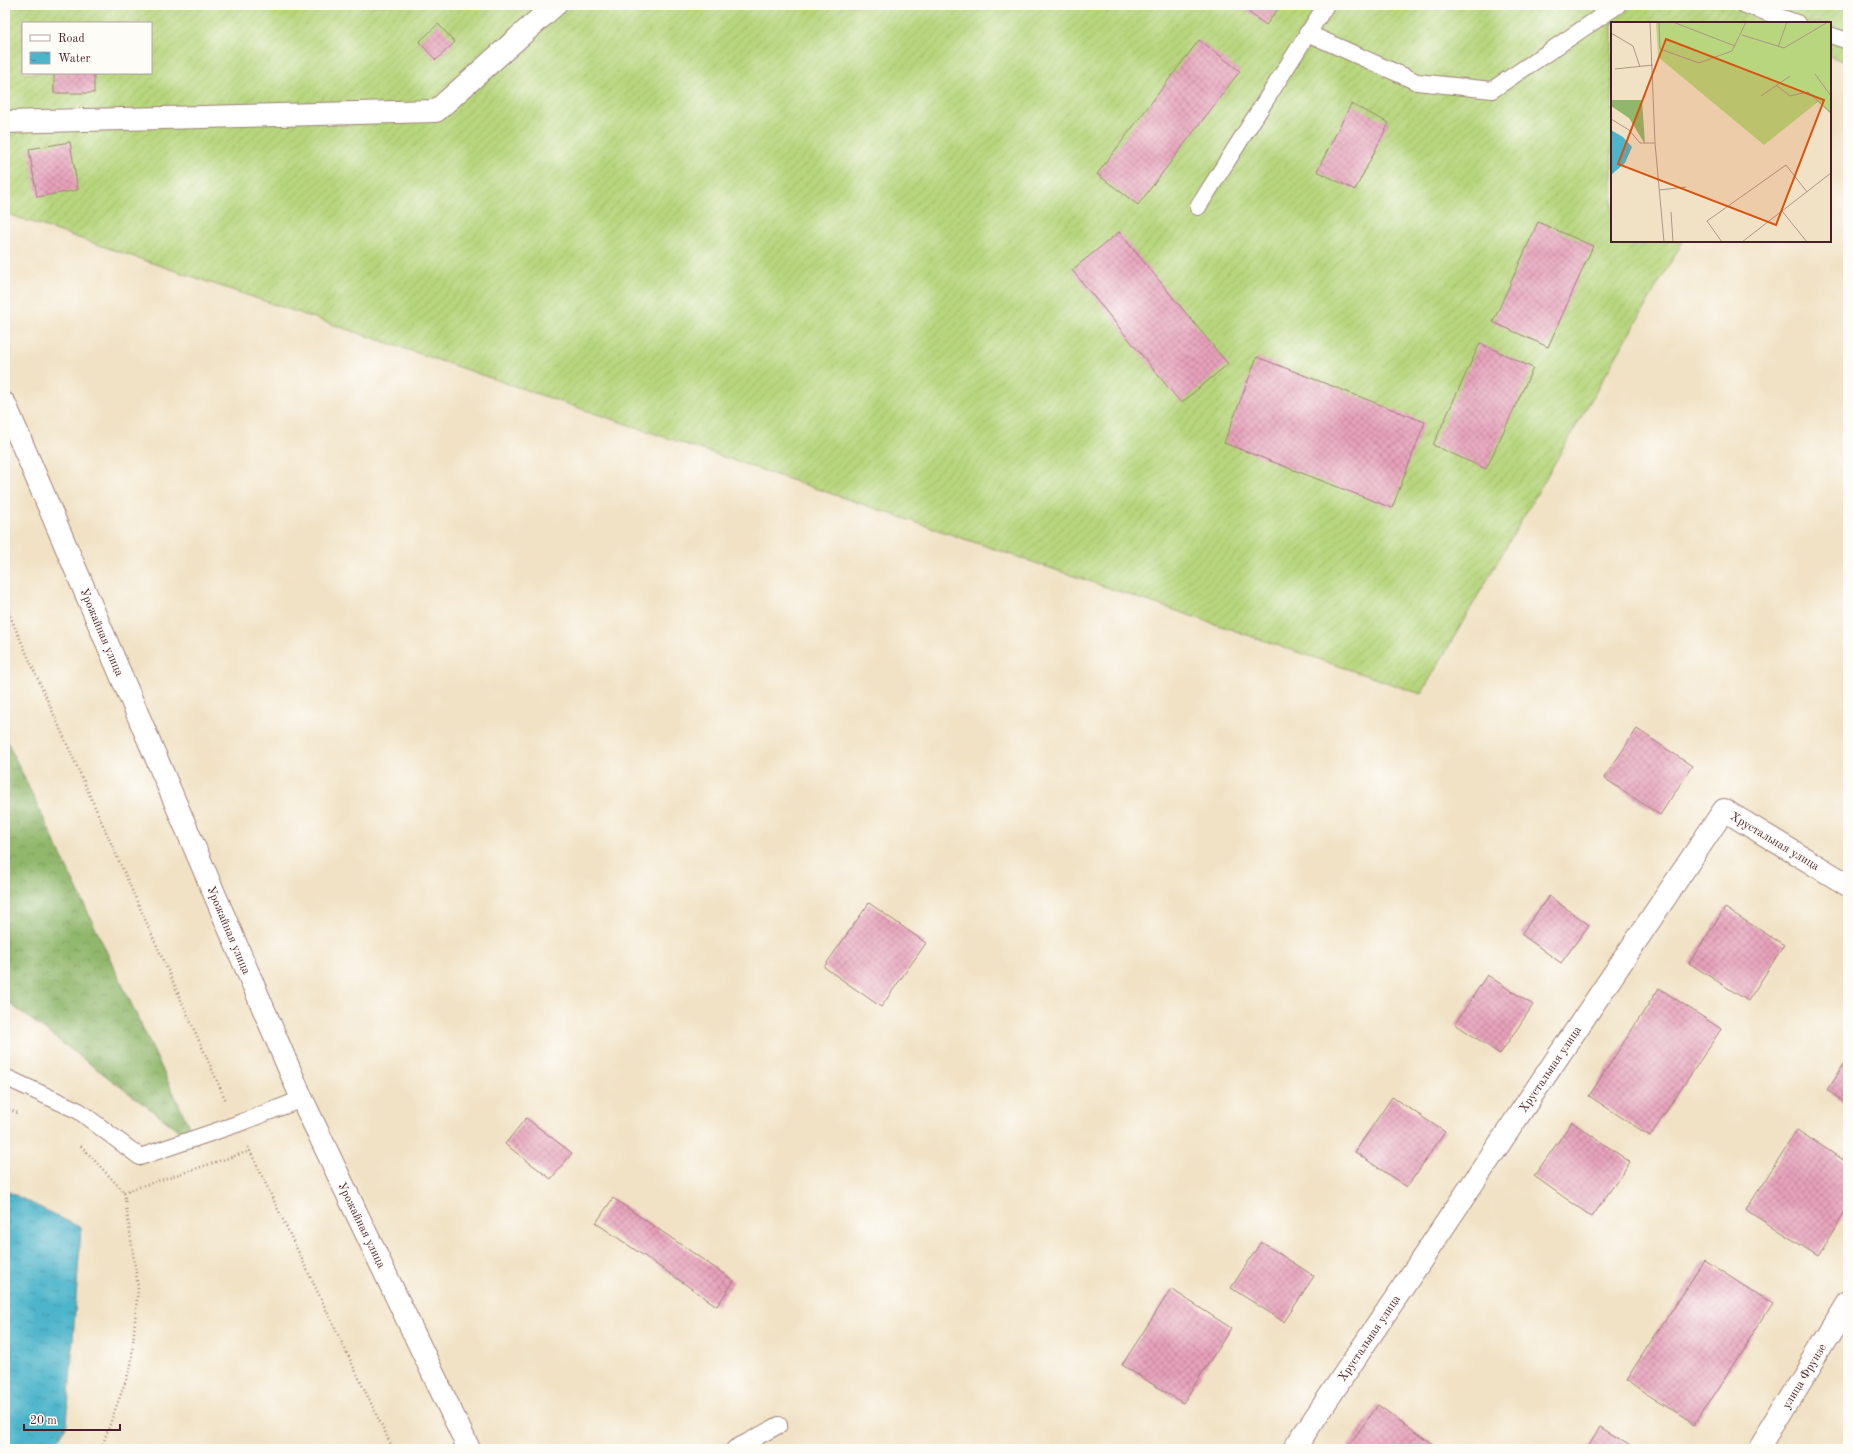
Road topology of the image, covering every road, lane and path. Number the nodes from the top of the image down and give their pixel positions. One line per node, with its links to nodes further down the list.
1 (555, 5): 9 (street)
2 (1326, 5): 6 (lane)
3 (1618, 5): 6 (lane)
4 (1745, 5): 5 (lane)
5 (1794, 22)
6 (1307, 33): 10 (lane)
7 (1831, 35): 8 (lane)
8 (1848, 41)
9 (5, 122)
10 (1198, 207)
11 (5, 404): 15 (street, Урожайная улица)
12 (5, 605): 18 (path)
13 (1848, 886): 28 (street, Хрустальная улица)
14 (5, 1077): 18 (lane)
15 (302, 1099): 18 (lane); 26 (street, Урожайная улица)
16 (5, 1108): 17 (path)
17 (19, 1113)
18 (237, 1124): 20 (path)
19 (78, 1143): 21 (path)
20 (250, 1151): 21 (path); 25 (path)
21 (124, 1192): 24 (path)
22 (1848, 1303): 29 (street, улица Фрунзе)
23 (779, 1425): 27 (lane)
24 (101, 1449)
25 (393, 1449)
26 (470, 1449)
27 (734, 1449)
28 (1294, 1449)
29 (1759, 1449)

